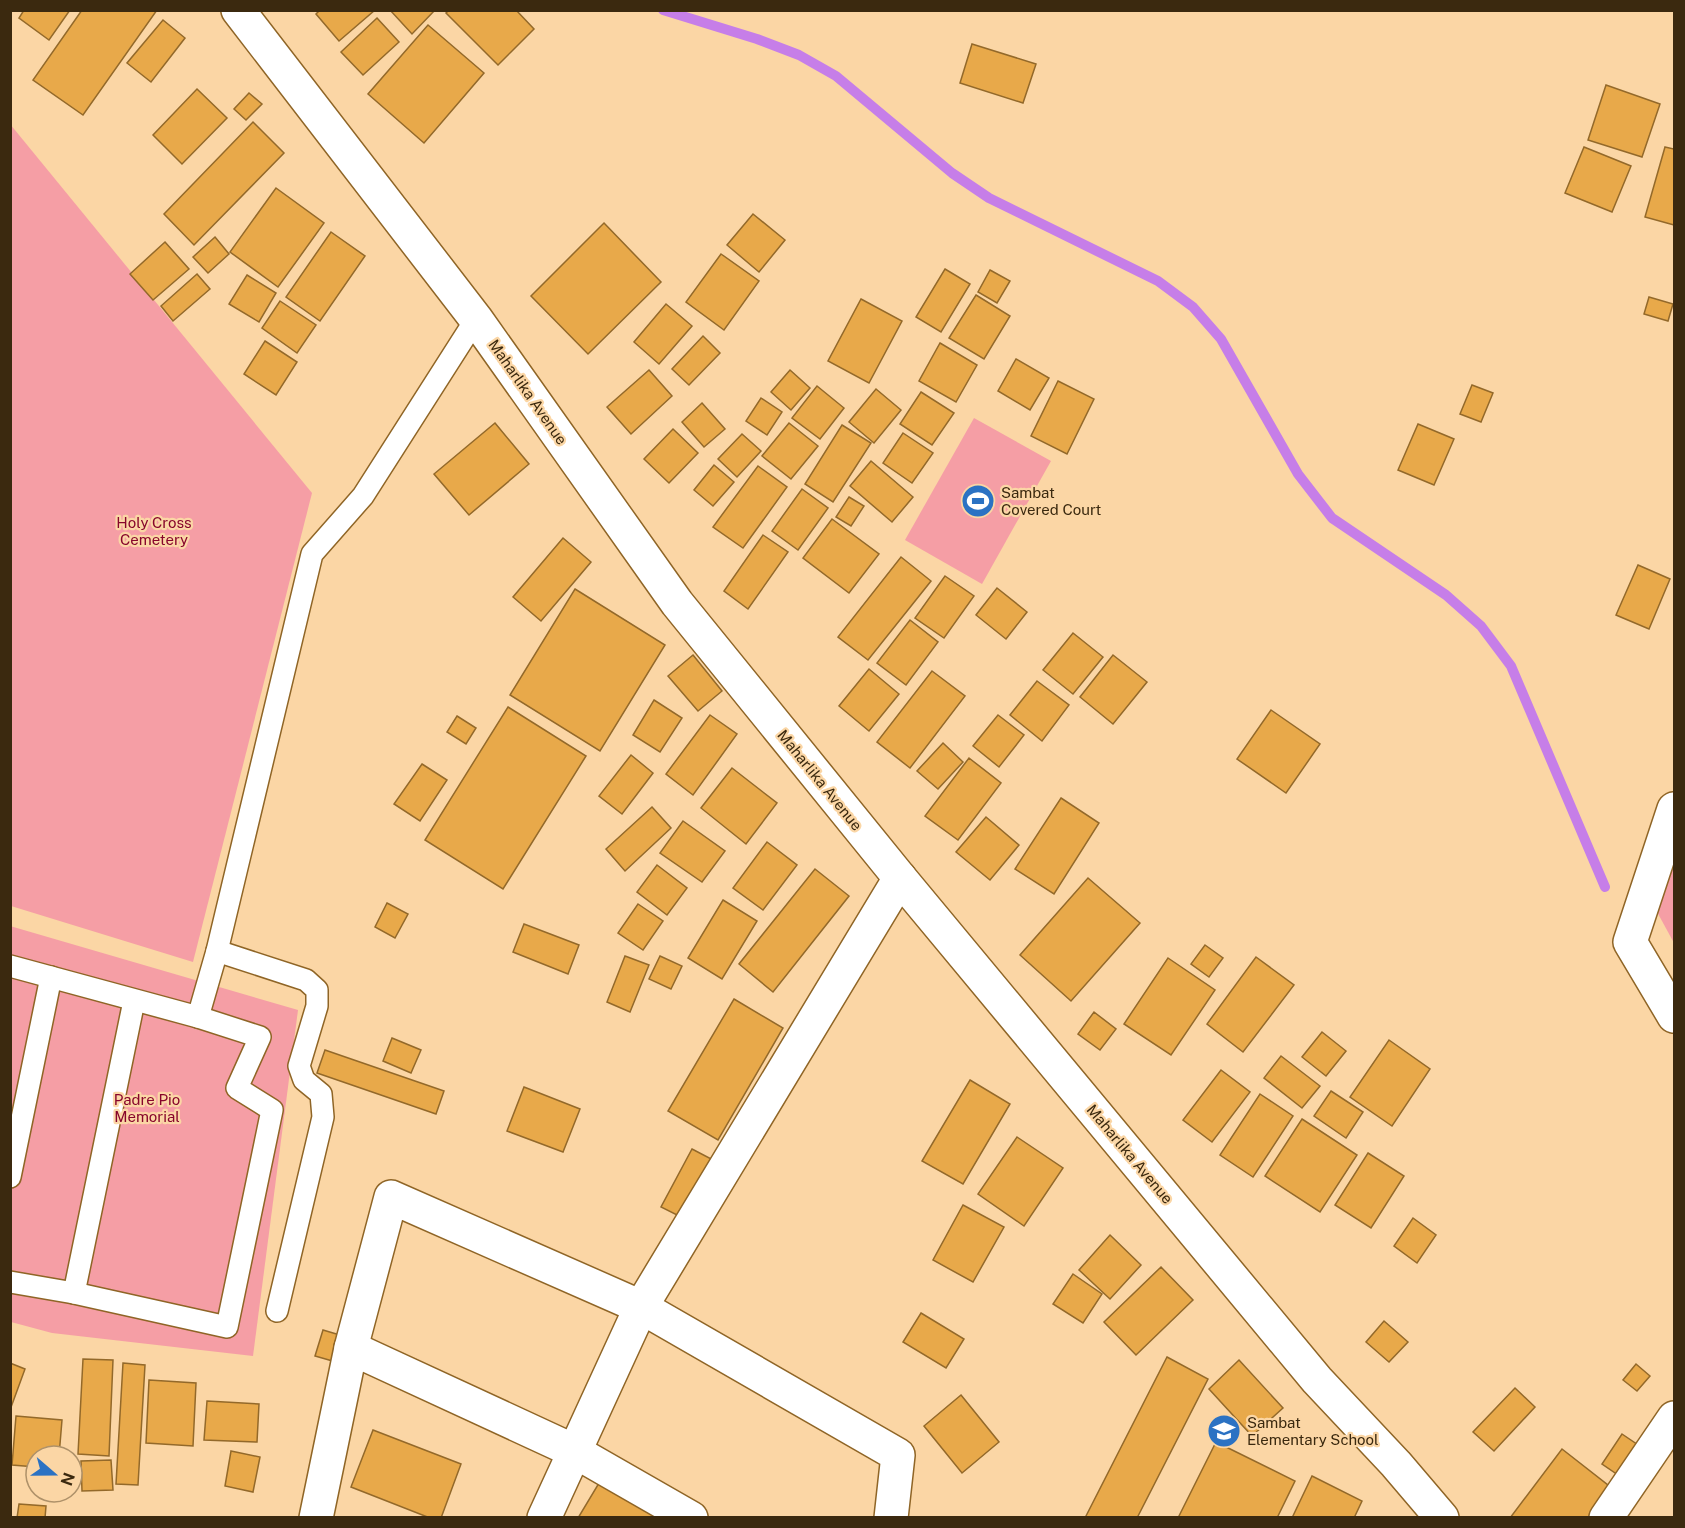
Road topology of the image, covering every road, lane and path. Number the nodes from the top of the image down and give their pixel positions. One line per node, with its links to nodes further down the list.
1 (238, 10): 2 (street, Maharlika Avenue)
2 (476, 319): 4 (street, Maharlika Avenue); 5 (lane)
3 (1674, 809): 9 (street)
4 (900, 878): 14 (street); 23 (street, Maharlika Avenue)
5 (217, 951): 10 (lane); 15 (lane)
6 (10, 966): 7 (lane)
7 (51, 977): 8 (lane); 11 (lane)
8 (134, 1001): 10 (lane); 13 (lane)
9 (1674, 1016)
10 (198, 1017): 13 (lane)
11 (10, 1177)
12 (10, 1282): 13 (lane)
13 (74, 1293)
14 (641, 1307): 16 (street); 18 (street); 22 (street)
15 (277, 1311)
16 (351, 1348): 18 (street); 19 (street)
17 (1674, 1418): 24 (street)
18 (574, 1451): 20 (street); 21 (street)
19 (323, 1515)
20 (544, 1518)
21 (691, 1518)
22 (891, 1518)
23 (1442, 1518)
24 (1606, 1518)

